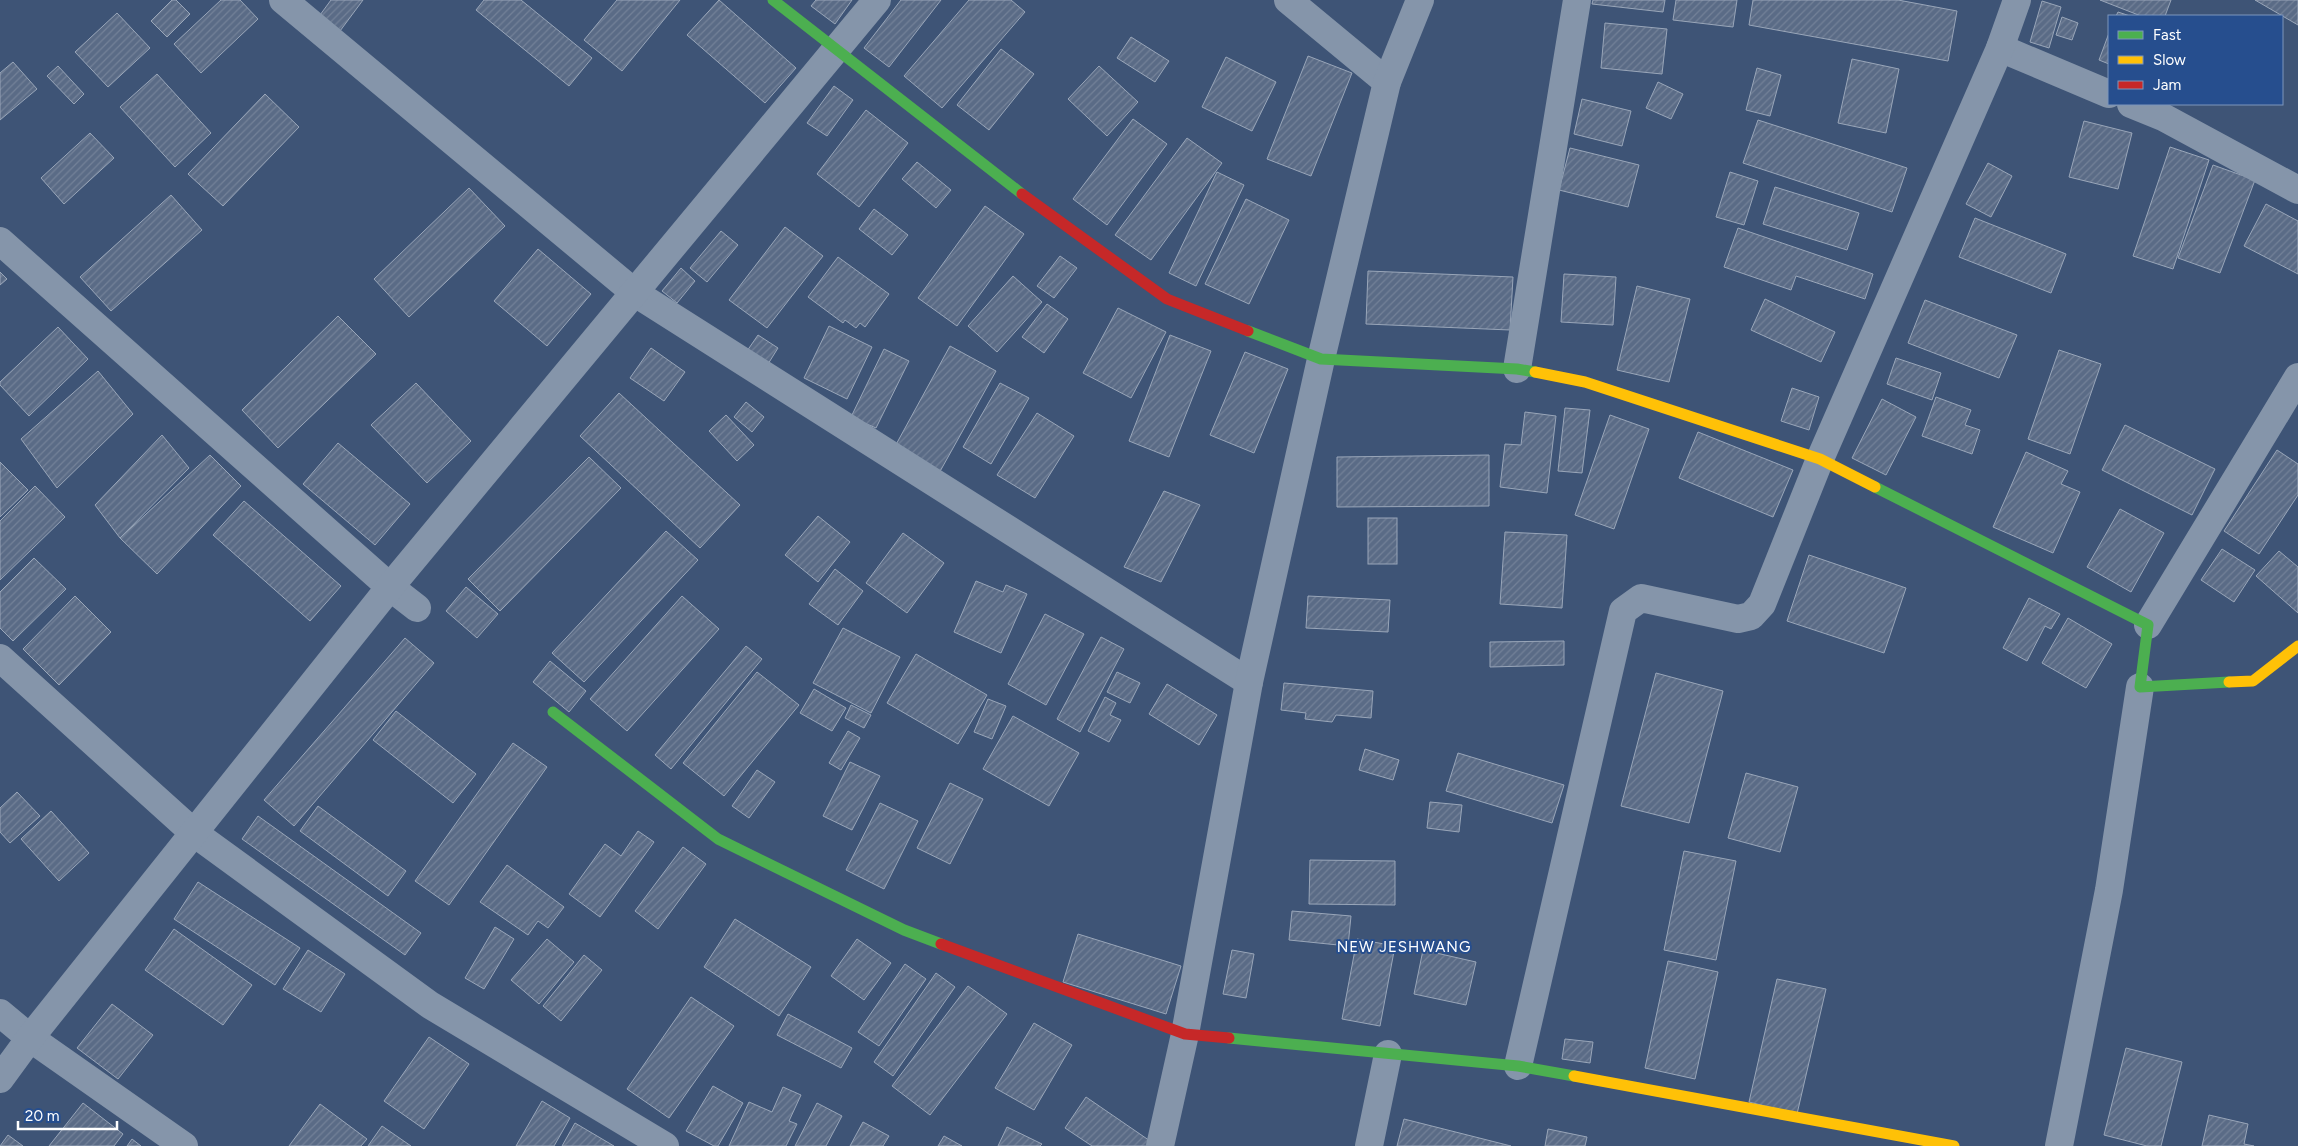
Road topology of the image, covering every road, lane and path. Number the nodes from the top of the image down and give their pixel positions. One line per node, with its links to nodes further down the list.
1 (283, 0): 15 (street)
2 (772, 0): 9 (street)
3 (877, 0): 9 (street)
4 (1288, 0): 10 (street)
5 (1420, 0): 10 (street)
6 (1577, 0): 17 (street)
7 (2017, 0): 8 (street)
8 (2000, 48): 11 (street); 19 (street)
9 (836, 50): 15 (street); 16 (street)
10 (1387, 82): 16 (street)
11 (2108, 94)
12 (2133, 105): 13 (street)
13 (2298, 190)
14 (0, 241): 20 (street)
15 (636, 293): 20 (street); 25 (street)
16 (1321, 359): 17 (street); 25 (street)
17 (1517, 370): 19 (street)
18 (2298, 376): 22 (street)
19 (1820, 459): 22 (street); 33 (street)
20 (390, 587): 21 (street); 28 (street)
21 (417, 608)
22 (2148, 625): 26 (street)
23 (2298, 646): 26 (street)
24 (0, 658): 28 (street)
25 (1249, 682): 30 (street)
26 (2140, 687): 40 (street)
27 (553, 712): 30 (street)
28 (194, 833): 31 (street); 36 (street)
29 (0, 1013): 31 (street)
30 (1185, 1034): 32 (street); 37 (street)
31 (30, 1038): 34 (street); 35 (street)
32 (1388, 1054): 33 (street); 38 (street)
33 (1518, 1066): 39 (street)
34 (0, 1079)
35 (184, 1146)
36 (664, 1146)
37 (1160, 1146)
38 (1369, 1146)
39 (1954, 1146)
40 (2059, 1146)

